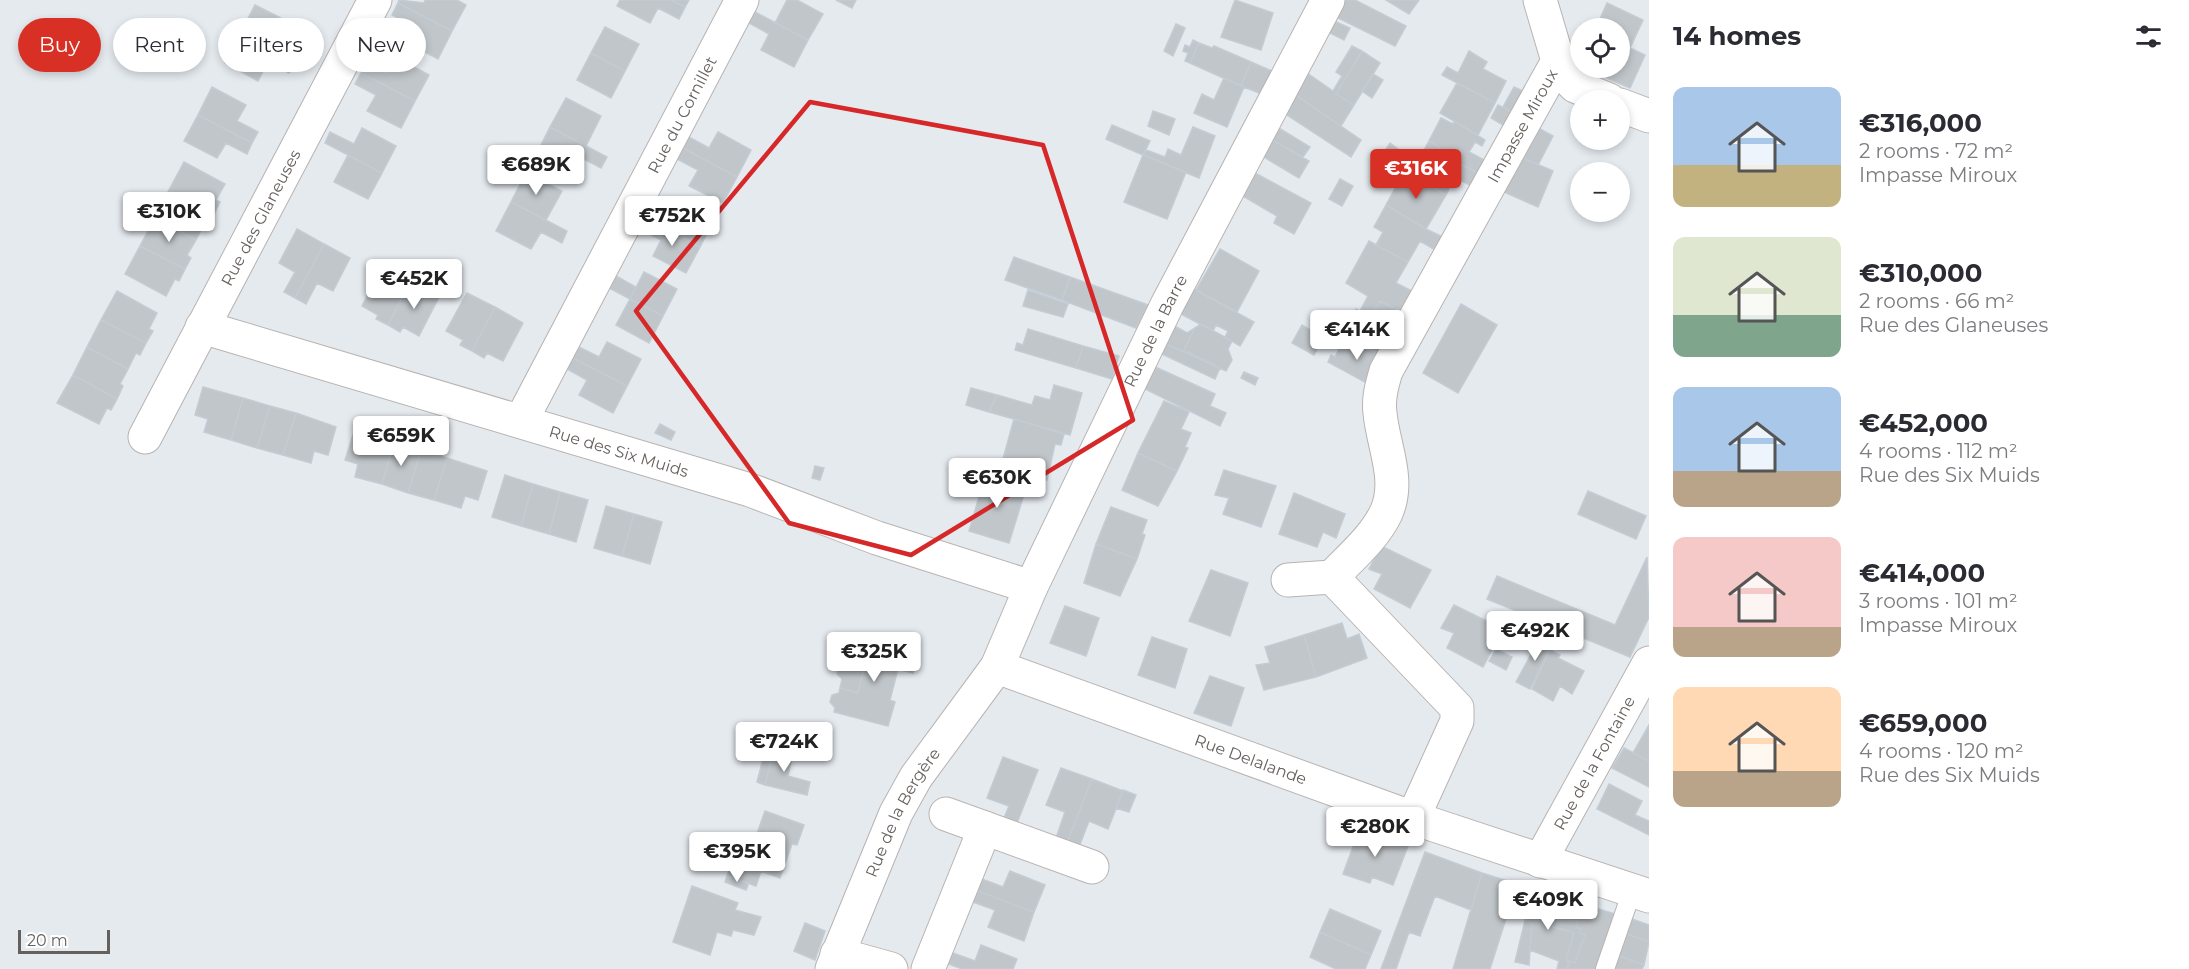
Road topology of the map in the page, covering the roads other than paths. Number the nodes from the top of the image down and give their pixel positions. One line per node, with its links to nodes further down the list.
1 (375, 0): 9 (street, Rue des Glaneuses)
2 (742, 0): 10 (street, Rue du Cornillet)
3 (1328, 0): 14 (street, Rue de la Barre)
4 (1540, 0): 5 (street)
5 (1558, 62): 6 (street); 12 (street, Impasse Miroux)
6 (1585, 90)
7 (1630, 109): 8 (street)
8 (1649, 116)
9 (202, 327): 10 (street, Rue des Six Muids); 11 (street, Rue des Glaneuses)
10 (521, 421): 14 (street, Rue des Six Muids)
11 (145, 437)
12 (1332, 577): 13 (street); 18 (street)
13 (1288, 580)
14 (1031, 587): 16 (street, Rue de la Barre)
15 (1649, 663): 20 (street, Rue de la Fontaine)
16 (997, 667): 18 (street, Rue Delalande); 23 (street, Rue de la Bergère)
17 (946, 814): 19 (street)
18 (1413, 818): 20 (street, Rue Delalande)
19 (985, 828): 21 (street); 25 (street)
20 (1540, 861): 22 (street, Rue Delalande)
21 (1092, 867)
22 (1640, 893): 26 (lane)
23 (834, 962): 24 (street)
24 (891, 969)
25 (928, 969)
26 (1605, 969)

